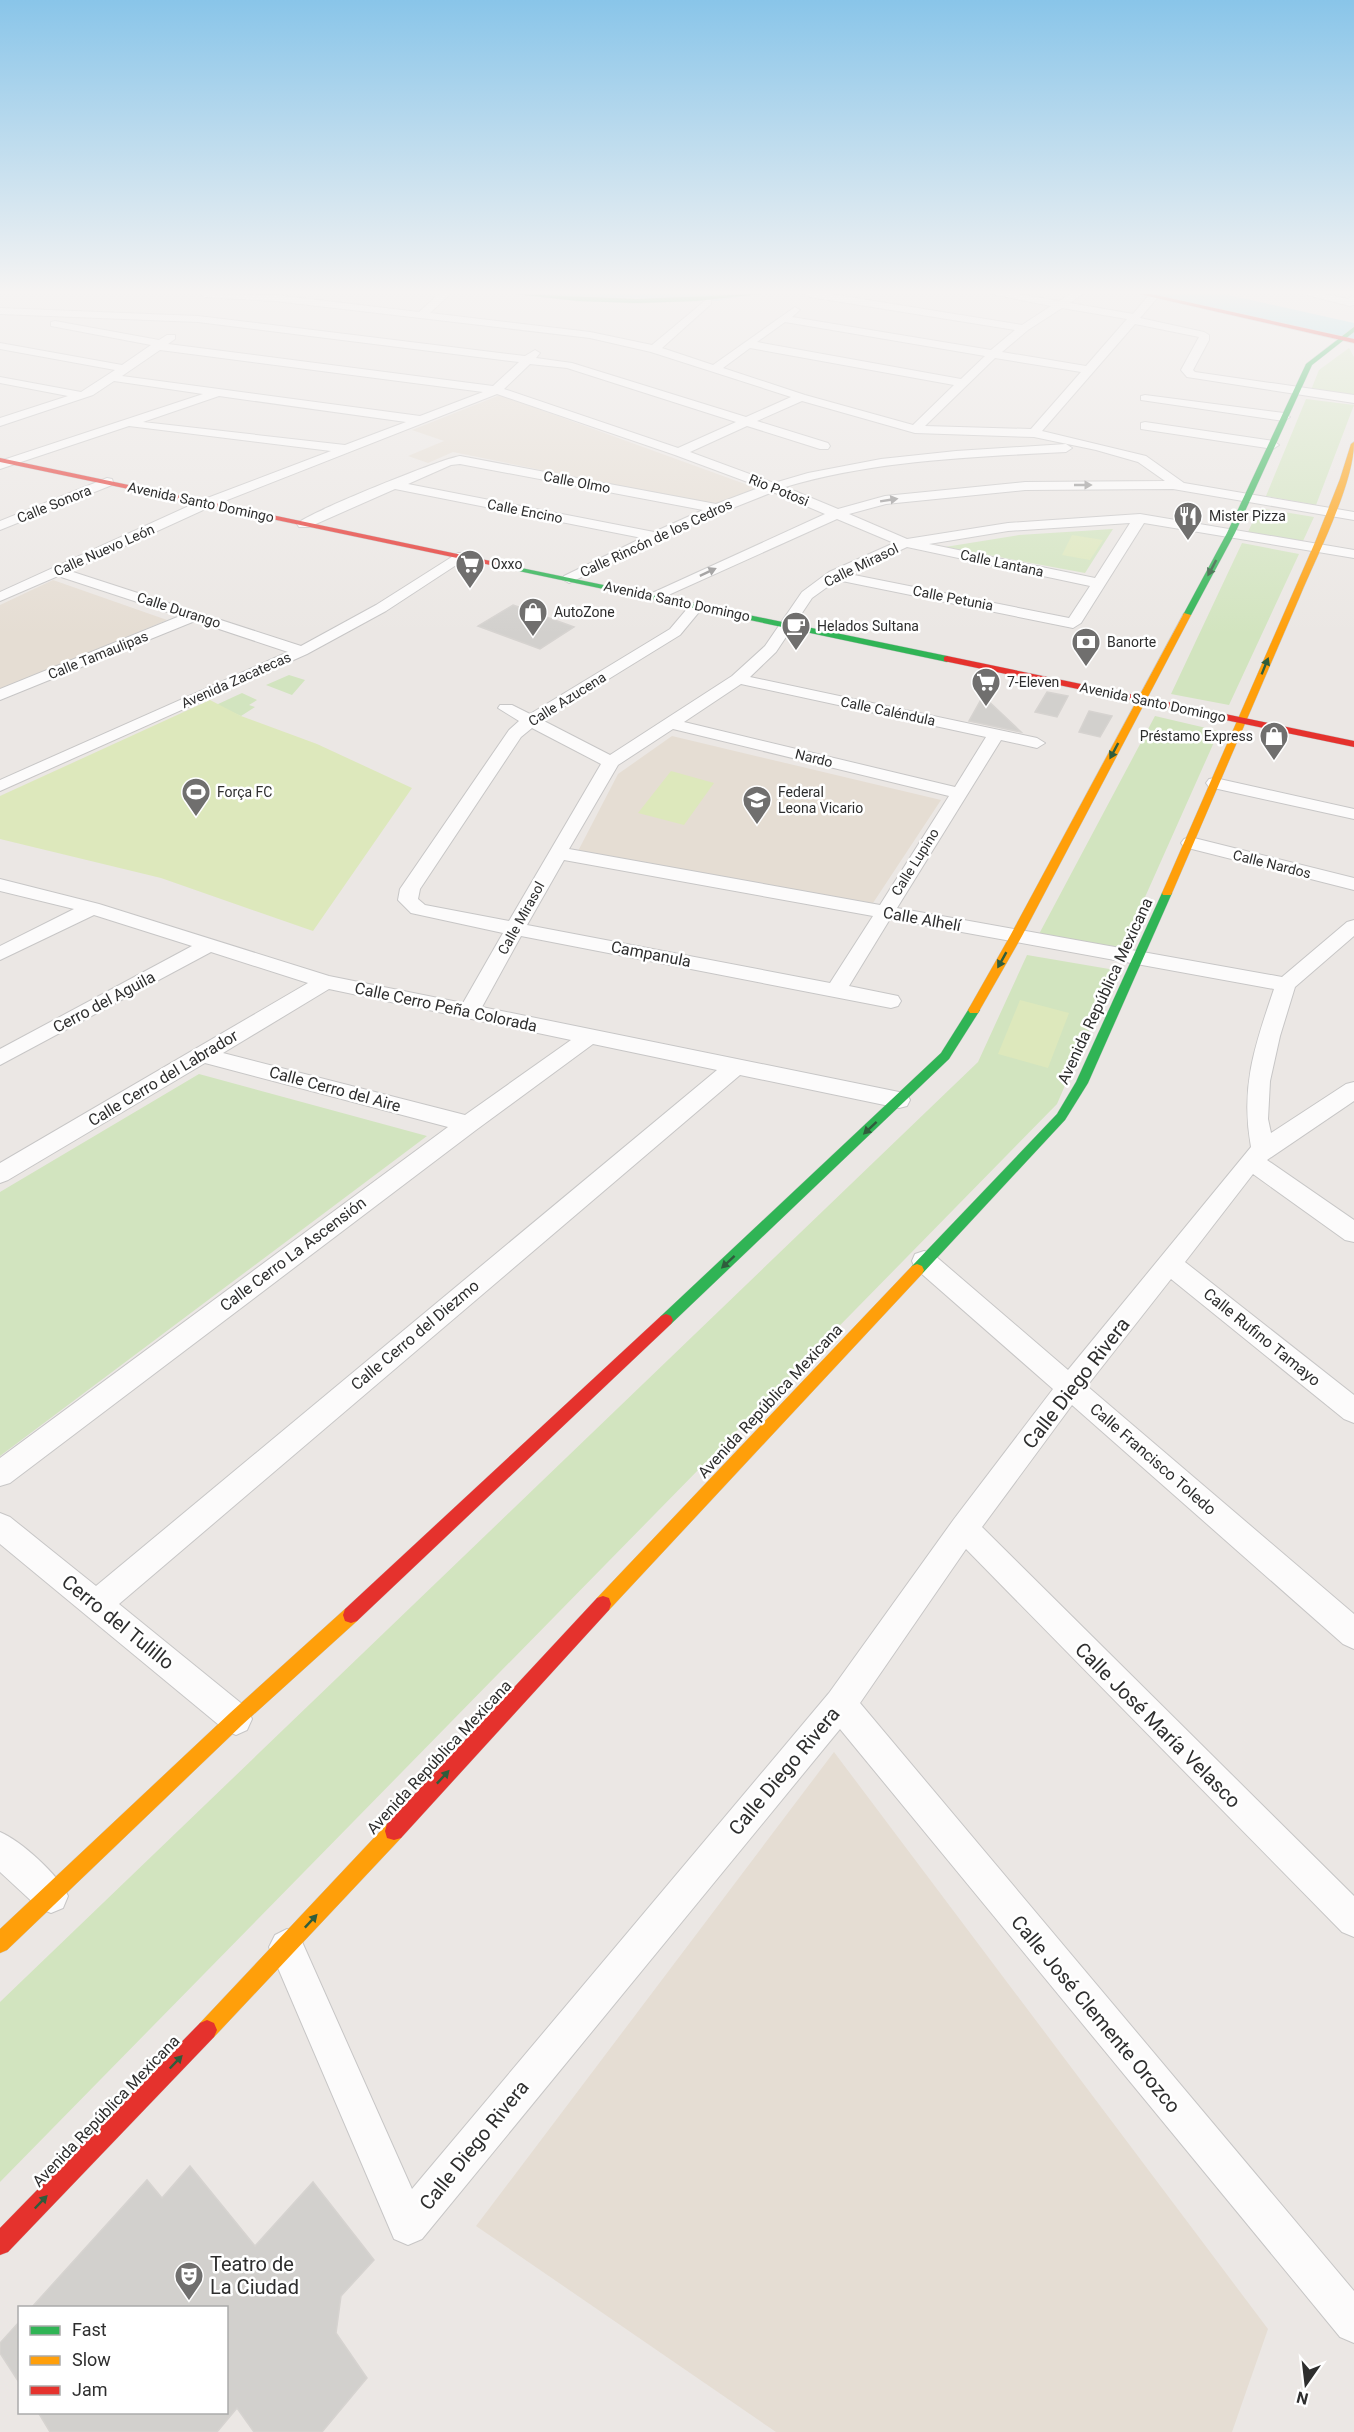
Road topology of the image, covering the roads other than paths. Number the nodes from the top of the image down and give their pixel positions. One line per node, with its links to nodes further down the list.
1 (44, 407): 14 (street)
2 (173, 407): 19 (street)
3 (331, 407): 16 (street)
4 (452, 407): 16 (street, Calle Nuevo León)
5 (548, 407): 28 (street, Rio Potosi)
6 (704, 407): 17 (street)
7 (777, 407): 17 (street)
8 (838, 407): 21 (street)
9 (937, 407): 21 (street)
10 (1056, 407): 22 (street)
11 (1214, 407): 15 (street)
12 (1288, 407): 15 (main road)
13 (0, 415): 14 (street)
14 (13, 417): 18 (street)
15 (1284, 417): 23 (main road)
16 (421, 420): 27 (street, Calle Nuevo León)
17 (745, 421): 24 (street); 28 (street)
18 (0, 422)
19 (125, 423): 27 (street); 29 (street)
20 (1145, 426): 23 (street)
21 (915, 429): 22 (street)
22 (1034, 433): 25 (street)
23 (1273, 445): 35 (main road)
24 (824, 446)
25 (1098, 447): 33 (street); 34 (street, Calle Rincón de los Cedros)
26 (1354, 447): 30 (main road, Avenida República Mexicana)
27 (348, 449): 36 (street, Calle Nuevo León)
28 (679, 452): 34 (street, Rio Potosi)
29 (3, 462): 31 (main road, Avenida Santo Domingo)
30 (1349, 479): 38 (main road, Avenida República Mexicana)
31 (107, 482): 36 (main road, Avenida Santo Domingo); 43 (street, Calle Sonora)
32 (393, 485): 37 (street, Calle Olmo); 42 (street, Calle Olmo); 45 (street, Calle Encino)
33 (1179, 485): 35 (street); 39 (street, one-way to 33)
34 (772, 487): 37 (street, Calle Rincón de los Cedros); 39 (street, Rio Potosi)
35 (1249, 498): 38 (street); 44 (main road)
36 (207, 503): 42 (main road, Avenida Santo Domingo); 50 (street, Calle Nuevo León)
37 (719, 509): 45 (street, Calle Rincón de los Cedros)
38 (1331, 512): 40 (street); 47 (main road, Avenida República Mexicana)
39 (836, 514): 46 (street, Rio Potosi); 55 (street, one-way to 39)
40 (1354, 516)
41 (1140, 518): 44 (street, Calle Mirasol); 46 (street, Calle Mirasol); 53 (street)
42 (304, 525): 49 (main road, Avenida Santo Domingo)
43 (0, 526)
44 (1231, 533): 47 (street, Calle Mirasol); 62 (main road, one-way to 62)
45 (657, 537): 52 (street, Calle Rincón de los Cedros)
46 (906, 543): 51 (street, Calle Mirasol); 53 (street, Calle Lantana)
47 (1317, 548): 48 (street, Calle Mirasol); 65 (main road, Avenida República Mexicana, one-way to 47)
48 (1354, 554)
49 (463, 556): 52 (main road, Avenida Santo Domingo); 59 (street, Avenida Zacatecas)
50 (56, 571): 54 (street, Calle Nuevo León); 57 (street, Calle Durango)
51 (834, 575): 53 (street, Calle Petunia); 58 (street, Calle Mirasol)
52 (569, 579): 55 (main road, Avenida Santo Domingo)
53 (1098, 583)
54 (0, 597)
55 (655, 597): 56 (main road, Avenida Santo Domingo)
56 (697, 606): 58 (main road, Avenida Santo Domingo); 64 (street, Calle Azucena)
57 (196, 615): 59 (street, Calle Durango); 61 (street, Calle Tamaulipas)
58 (788, 625): 60 (street, Calle Mirasol); 62 (main road, Avenida Santo Domingo)
59 (302, 651): 72 (street, Avenida Zacatecas)
60 (738, 679): 66 (street, Calle Mirasol); 67 (street, Calle Caléndula)
61 (0, 695)
62 (1141, 699): 65 (main road, Avenida Santo Domingo); 84 (main road, one-way to 84)
63 (506, 708): 64 (street)
64 (531, 720): 70 (street); 79 (street, Calle Azucena)
65 (1244, 720): 69 (main road, Avenida Santo Domingo); 71 (main road, Avenida República Mexicana)
66 (669, 723): 70 (street, Calle Mirasol); 73 (street, Nardo)
67 (996, 735): 68 (street, Calle Caléndula); 73 (street, Calle Lupino)
68 (1037, 743)
69 (1354, 744)
70 (611, 762): 76 (street, Calle Mirasol)
71 (1215, 783): 74 (street); 75 (main road, Avenida República Mexicana)
72 (0, 786)
73 (959, 793): 81 (street, Calle Lupino)
74 (1354, 814)
75 (1190, 843): 77 (street, Calle Nardos); 87 (main road, Avenida República Mexicana)
76 (558, 853): 81 (street, Calle Alhelí); 83 (street, Calle Mirasol)
77 (1354, 884)
78 (0, 885): 80 (street, Calle Cerro Peña Colorada)
79 (412, 905): 83 (street, Campanula)
80 (92, 908): 85 (street, Calle Cerro Peña Colorada); 86 (street)
81 (884, 912): 84 (street, Calle Alhelí); 90 (street, Calle Lupino)
82 (1354, 926): 89 (street)
83 (514, 929): 90 (street, Campanula); 92 (street, Calle Mirasol)
84 (1016, 936): 87 (street, Calle Alhelí); 98 (main road, one-way to 98)
85 (208, 946): 88 (street, Calle Cerro Peña Colorada); 95 (street, Cerro del Aguila)
86 (0, 954)
87 (1140, 958): 89 (street, Calle Alhelí); 103 (main road, Avenida República Mexicana)
88 (326, 982): 92 (street, Calle Cerro Peña Colorada); 94 (street, Calle Cerro del Labrador)
89 (1286, 984): 100 (street)
90 (836, 990): 91 (street, Campanula)
91 (891, 1001)
92 (469, 1012): 93 (street, Calle Cerro Peña Colorada)
93 (589, 1037): 96 (street, Calle Cerro Peña Colorada); 99 (street, Calle Cerro La Ascensión)
94 (203, 1055): 99 (street, Calle Cerro del Aire); 101 (street, Calle Cerro del Labrador)
95 (0, 1058)
96 (735, 1067): 98 (street, Calle Cerro Peña Colorada); 110 (street, Calle Cerro del Diezmo)
97 (1354, 1090): 100 (street, Calle Diego Rivera)
98 (899, 1100): 113 (main road, one-way to 113)
99 (468, 1124): 107 (street, Calle Cerro La Ascensión)
100 (1257, 1156): 102 (street); 104 (street, Calle Diego Rivera)
101 (0, 1174)
102 (1354, 1233)
103 (924, 1261): 105 (street, Calle Francisco Toledo); 118 (main road, Avenida República Mexicana, one-way to 103)
104 (1170, 1264): 105 (street, Calle Diego Rivera); 106 (street, Calle Rufino Tamayo)
105 (1070, 1387): 109 (street, Calle Diego Rivera); 111 (street, Calle Francisco Toledo)
106 (1354, 1411)
107 (0, 1474)
108 (0, 1526): 110 (street, Cerro del Tulillo)
109 (964, 1528): 112 (street, Calle Diego Rivera); 116 (street, Calle José María Velasco)
110 (97, 1604): 113 (street, Cerro del Tulillo)
111 (1354, 1634)
112 (840, 1704): 118 (street, Calle Diego Rivera); 120 (street, Calle José Clemente Orozco)
113 (236, 1719): 115 (main road)
114 (0, 1848): 115 (street)
115 (51, 1896): 117 (main road)
116 (1354, 1920)
117 (0, 1943)
118 (287, 1947): 119 (main road, Avenida República Mexicana, one-way to 118)
119 (0, 2244)
120 (1354, 2323)

